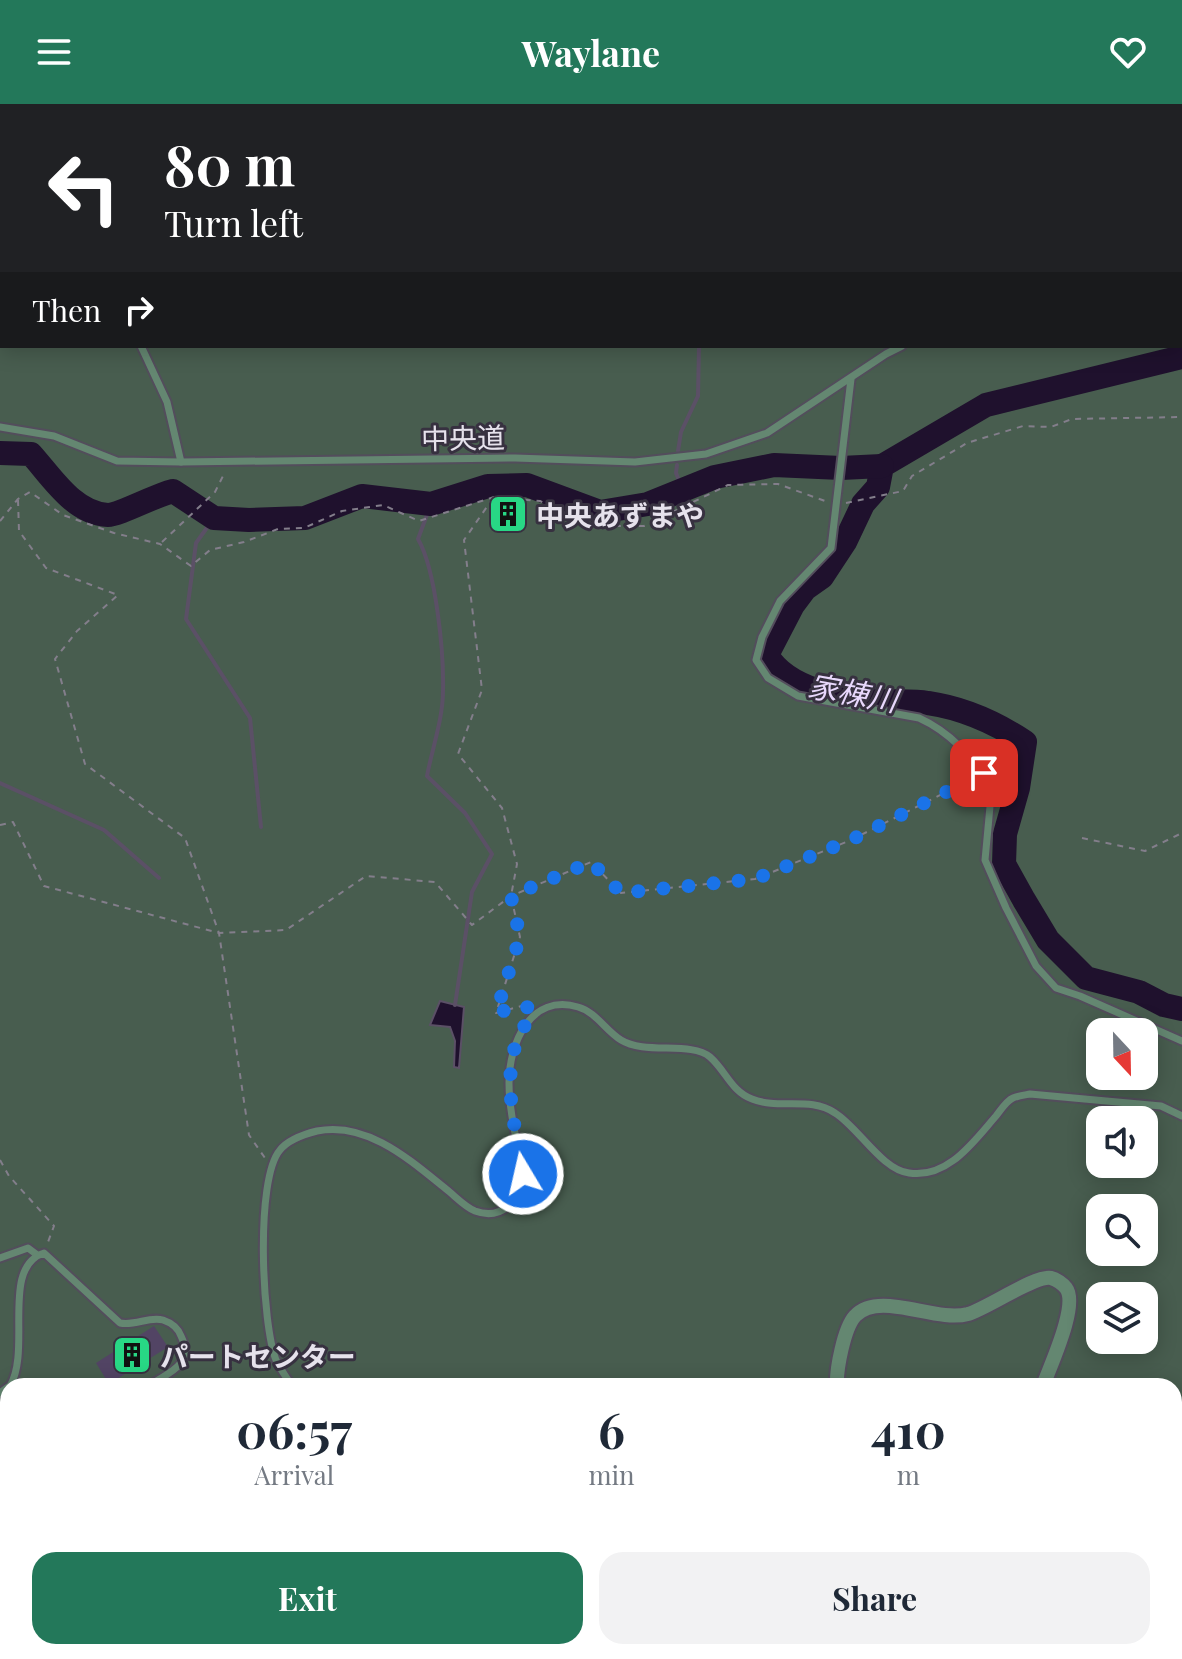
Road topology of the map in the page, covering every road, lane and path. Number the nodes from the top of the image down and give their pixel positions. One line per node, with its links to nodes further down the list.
1 (142, 348): 6 (lane)
2 (898, 348): 3 (lane, 中央道)
3 (851, 379): 7 (lane, 中央道); 10 (lane)
4 (1182, 417): 10 (path)
5 (0, 427): 6 (lane, 中央道)
6 (181, 462): 7 (lane, 中央道)
7 (230, 462): 12 (path)
8 (494, 497): 10 (path); 12 (path); 17 (path)
9 (18, 499): 11 (path); 12 (path); 18 (path)
10 (836, 505): 13 (lane)
11 (0, 521)
12 (160, 544)
13 (984, 773): 17 (path); 20 (lane)
14 (0, 825): 18 (path)
15 (1182, 833): 16 (path)
16 (1082, 838)
17 (511, 896): 18 (path); 19 (path)
18 (219, 933): 23 (path)
19 (534, 1014): 21 (lane); 23 (lane)
20 (1182, 1041)
21 (1182, 1116)
22 (0, 1160): 24 (path)
23 (271, 1166): 30 (lane)
24 (40, 1254): 25 (lane); 26 (lane); 29 (lane)
25 (0, 1258)
26 (13, 1276)
27 (10, 1289): 28 (lane)
28 (13, 1378)
29 (162, 1378)
30 (287, 1378)
31 (837, 1378): 32 (street)
32 (1046, 1378)

